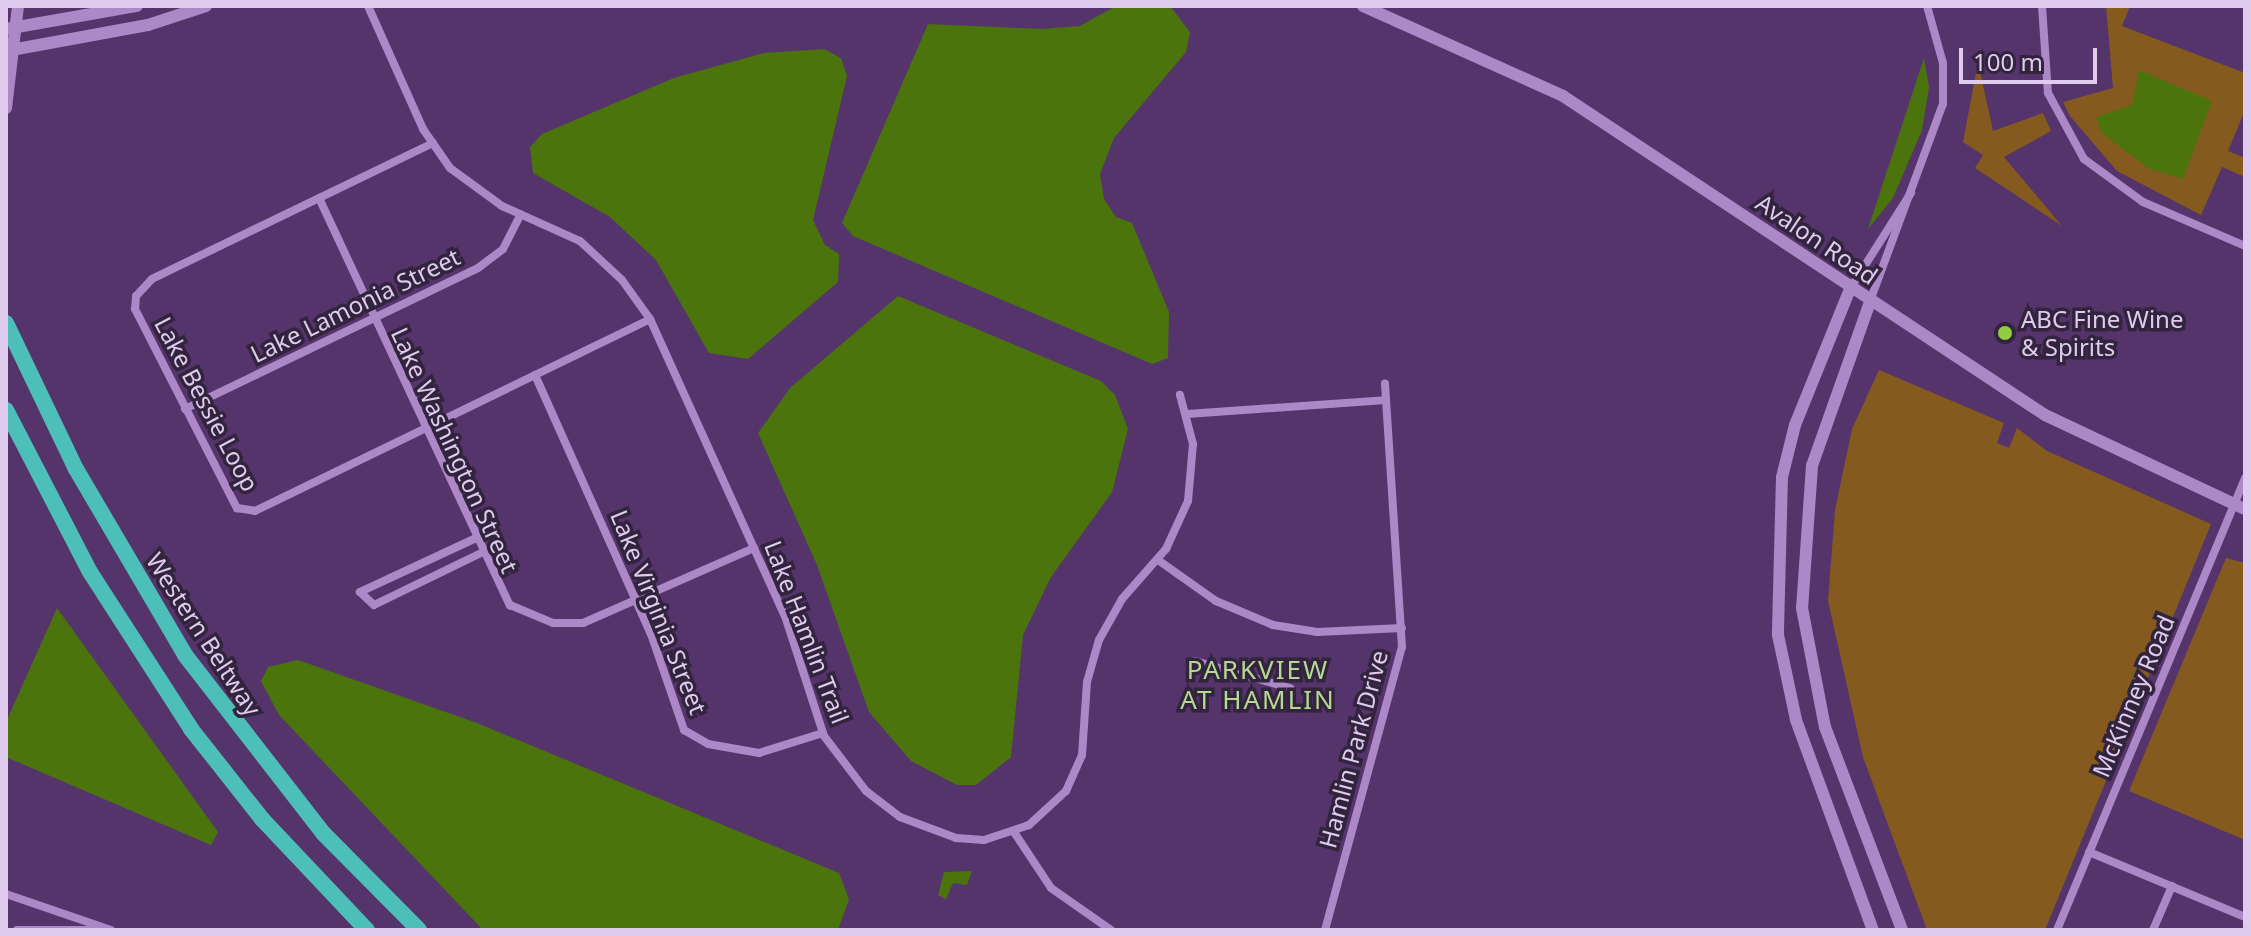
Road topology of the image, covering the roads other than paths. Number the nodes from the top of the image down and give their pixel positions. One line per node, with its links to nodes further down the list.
1 (18, 6): 8 (main road)
2 (137, 6): 8 (main road)
3 (206, 6): 9 (main road)
4 (368, 6): 11 (street, Lake Hamlin Trail)
5 (1363, 6): 16 (main road, Avalon Road)
6 (1927, 6): 12 (street)
7 (2042, 6): 15 (street)
8 (11, 29): 9 (main road)
9 (10, 50): 10 (main road)
10 (6, 108)
11 (433, 143): 13 (street, Lake Bessie Loop); 14 (street, Lake Hamlin Trail)
12 (1927, 160): 16 (street); 17 (street)
13 (319, 198): 18 (street, Lake Washington Street); 25 (street, Lake Bessie Loop)
14 (521, 214): 18 (street, Lake Lamonia Street); 19 (street, Lake Hamlin Trail)
15 (2245, 246)
16 (1850, 289): 17 (main road, Avalon Road); 52 (main road)
17 (1870, 302): 30 (main road, Avalon Road); 53 (main road)
18 (373, 318): 25 (street, Lake Lamonia Street); 28 (street, Lake Washington Street)
19 (650, 319): 21 (street, Lake Bessie Loop); 32 (street, Lake Hamlin Trail)
20 (6, 323): 49 (highway, Western Beltway)
21 (535, 375): 28 (street, Lake Bessie Loop); 35 (street, Lake Virginia Street)
22 (1385, 384): 24 (street, Hamlin Park Drive)
23 (1180, 395): 27 (street, Lake Hamlin Trail)
24 (1386, 400): 27 (street); 36 (street, Hamlin Park Drive)
25 (185, 409): 28 (street, Lake Bessie Loop)
26 (6, 410): 48 (highway)
27 (1187, 414): 34 (street, Lake Hamlin Trail)
28 (422, 430): 31 (street, Lake Washington Street)
29 (2245, 478): 30 (street, McKinney Road)
30 (2239, 507): 41 (street, McKinney Road)
31 (474, 539): 33 (street, Lake Washington Street); 33 (street)
32 (754, 548): 35 (street, Lake Washington Street); 39 (street, Lake Hamlin Trail)
33 (481, 553): 35 (street, Lake Washington Street)
34 (1158, 560): 36 (street); 40 (street, Lake Hamlin Trail)
35 (637, 601): 39 (street, Lake Virginia Street)
36 (1402, 628): 51 (street, Hamlin Park Drive)
37 (1195, 661): 38 (street)
38 (1290, 688)
39 (823, 733): 40 (street, Lake Hamlin Trail)
40 (1014, 832): 50 (street)
41 (2089, 852): 42 (street); 54 (street, McKinney Road)
42 (2172, 886): 44 (street); 55 (street)
43 (6, 894): 47 (street)
44 (2245, 917)
45 (17, 930): 46 (street)
46 (99, 930)
47 (111, 930)
48 (367, 930)
49 (419, 930)
50 (1111, 930)
51 (1325, 930)
52 (1873, 930)
53 (1902, 930)
54 (2057, 930)
55 (2153, 930)

